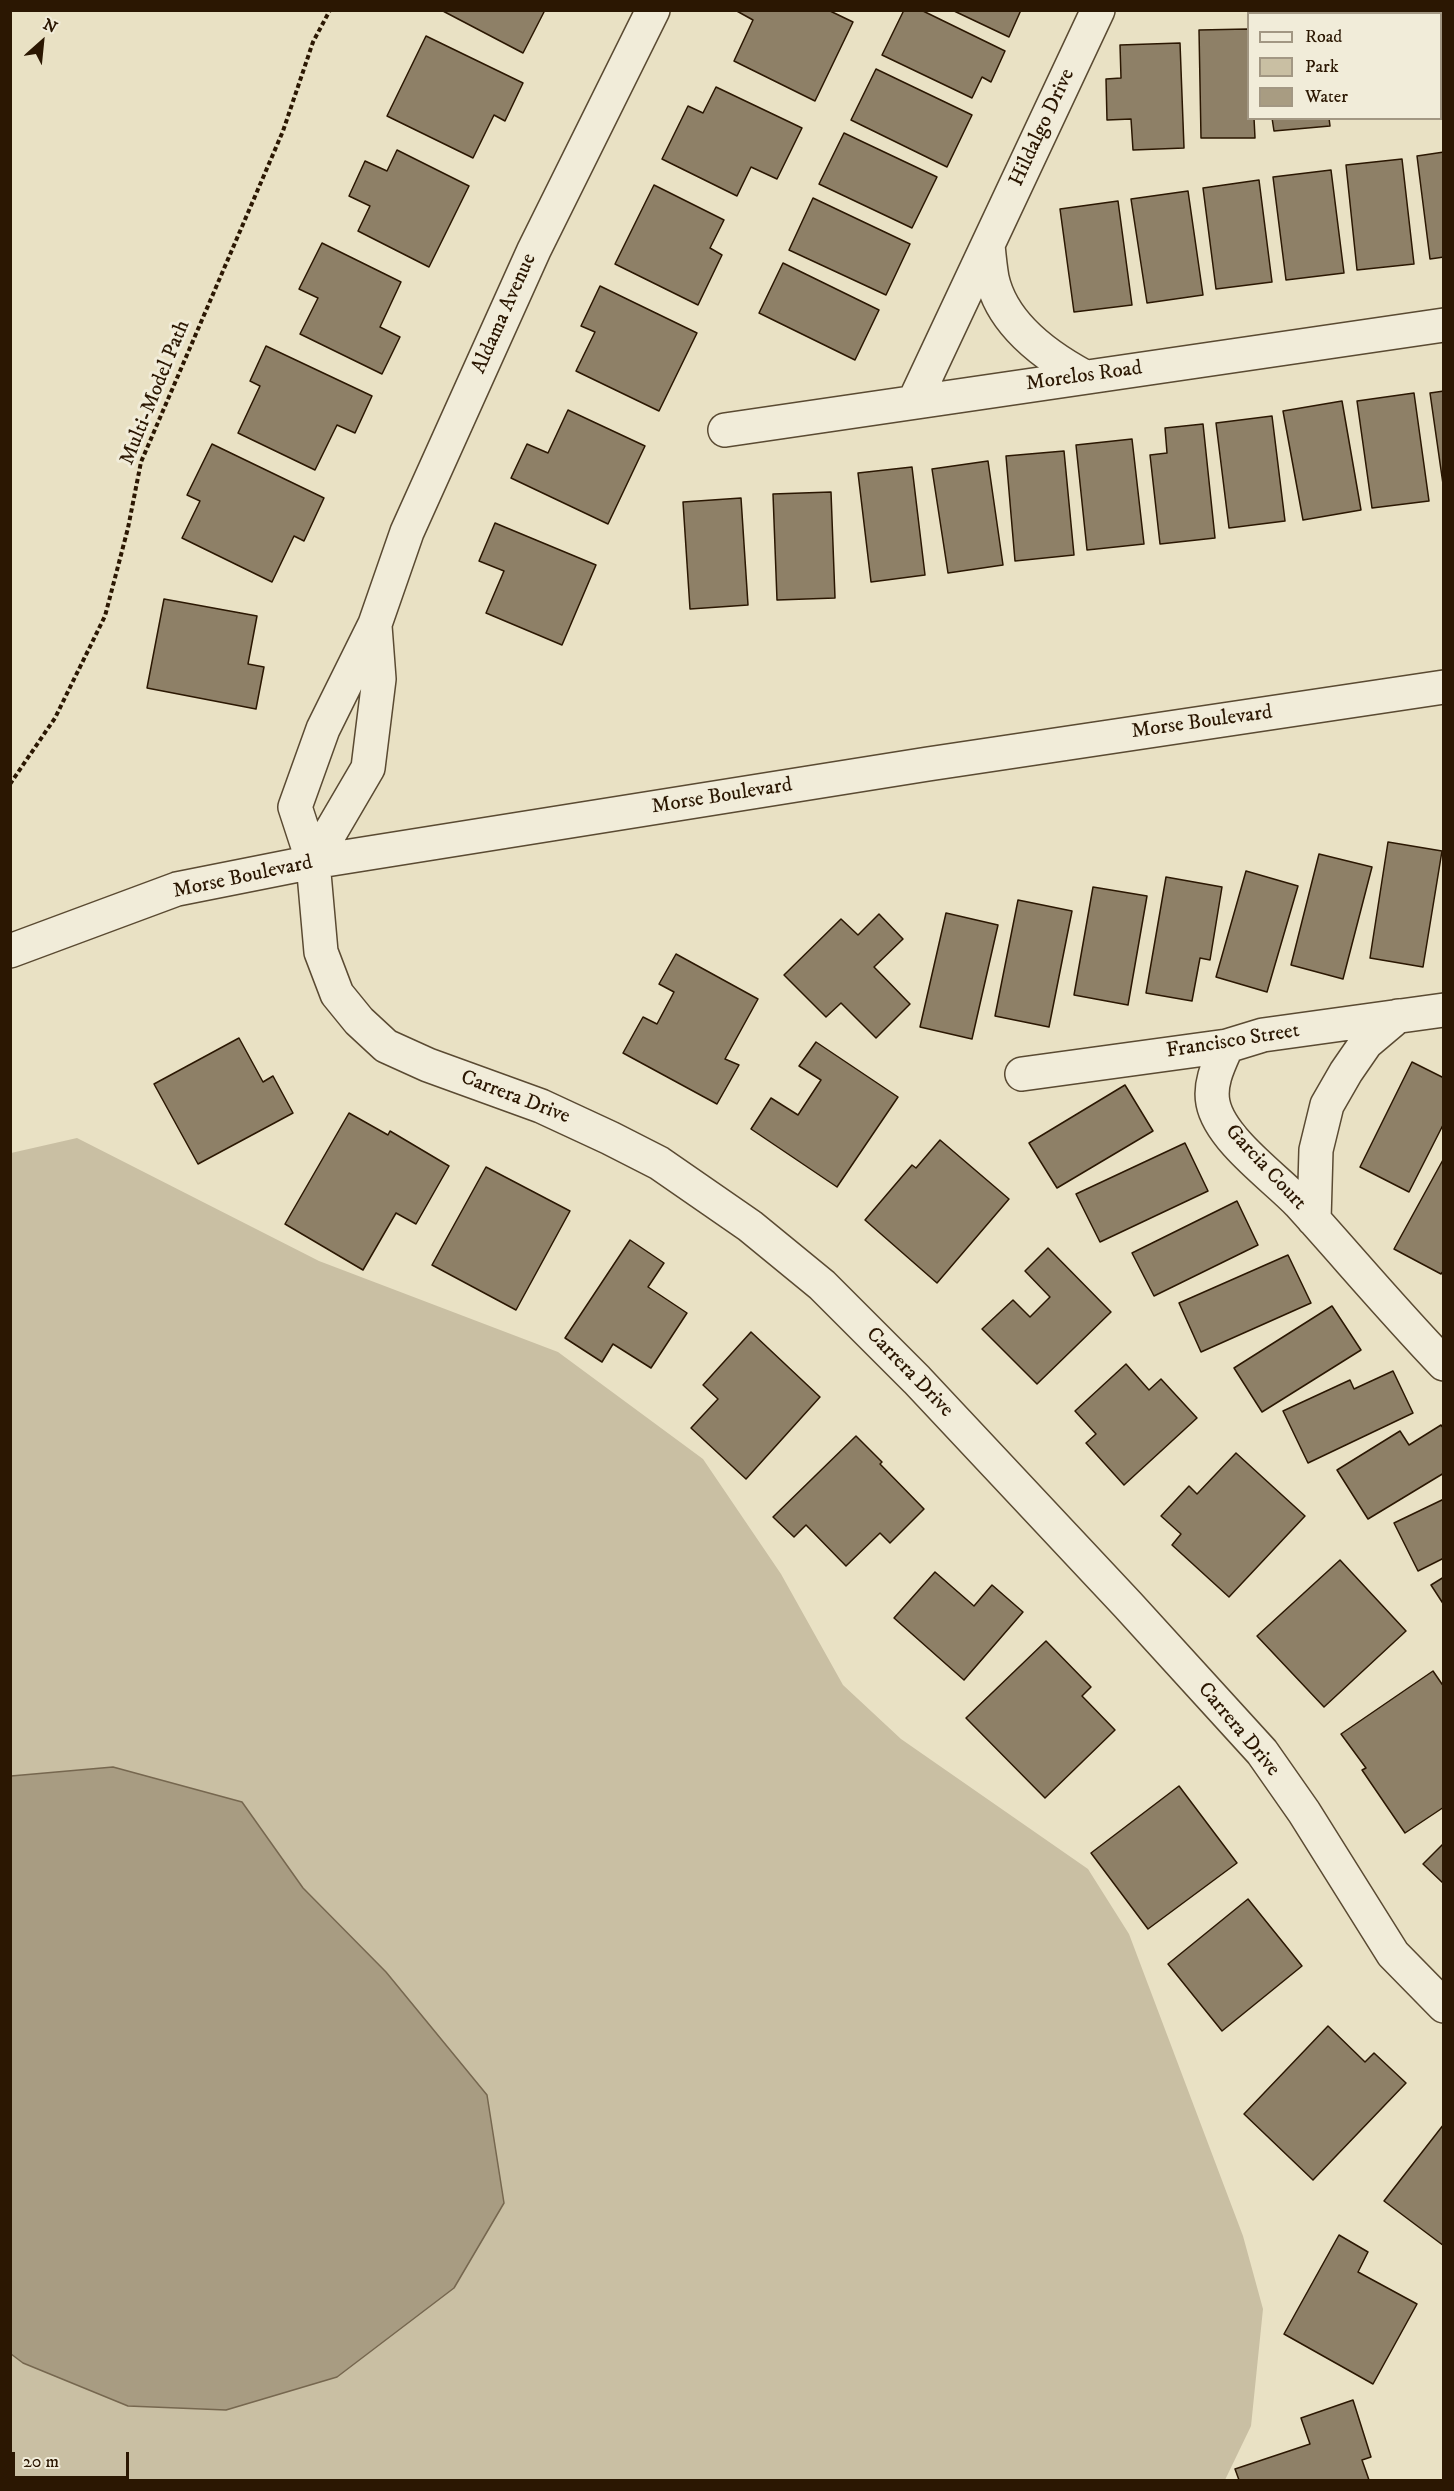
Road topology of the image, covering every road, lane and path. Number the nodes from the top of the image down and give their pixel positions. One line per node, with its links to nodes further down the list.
1 (330, 10): 11 (path, Multi-Model Path)
2 (653, 10): 9 (street, Aldama Avenue)
3 (1098, 10): 4 (street, Hildalgo Drive)
4 (988, 245): 6 (street); 7 (street, Hildalgo Drive)
5 (1443, 325): 6 (street, Morelos Road)
6 (1085, 377): 7 (street, Morelos Road)
7 (914, 402): 8 (street, Morelos Road)
8 (725, 430)
9 (375, 624): 12 (street, Aldama Avenue); 12 (street, Aldama Avenue)
10 (1443, 687): 12 (street, Morse Boulevard)
11 (10, 784)
12 (314, 862): 13 (street, Morse Boulevard); 20 (street, Carrera Drive)
13 (10, 951)
14 (1443, 1010): 15 (street, Francisco Street)
15 (1398, 1016): 16 (street, Francisco Street); 18 (street, Garcia Court)
16 (1227, 1046): 17 (street, Francisco Street); 18 (street, Garcia Court)
17 (1022, 1074)
18 (1314, 1220): 19 (street, Garcia Court)
19 (1443, 1364)
20 (1443, 2006)

